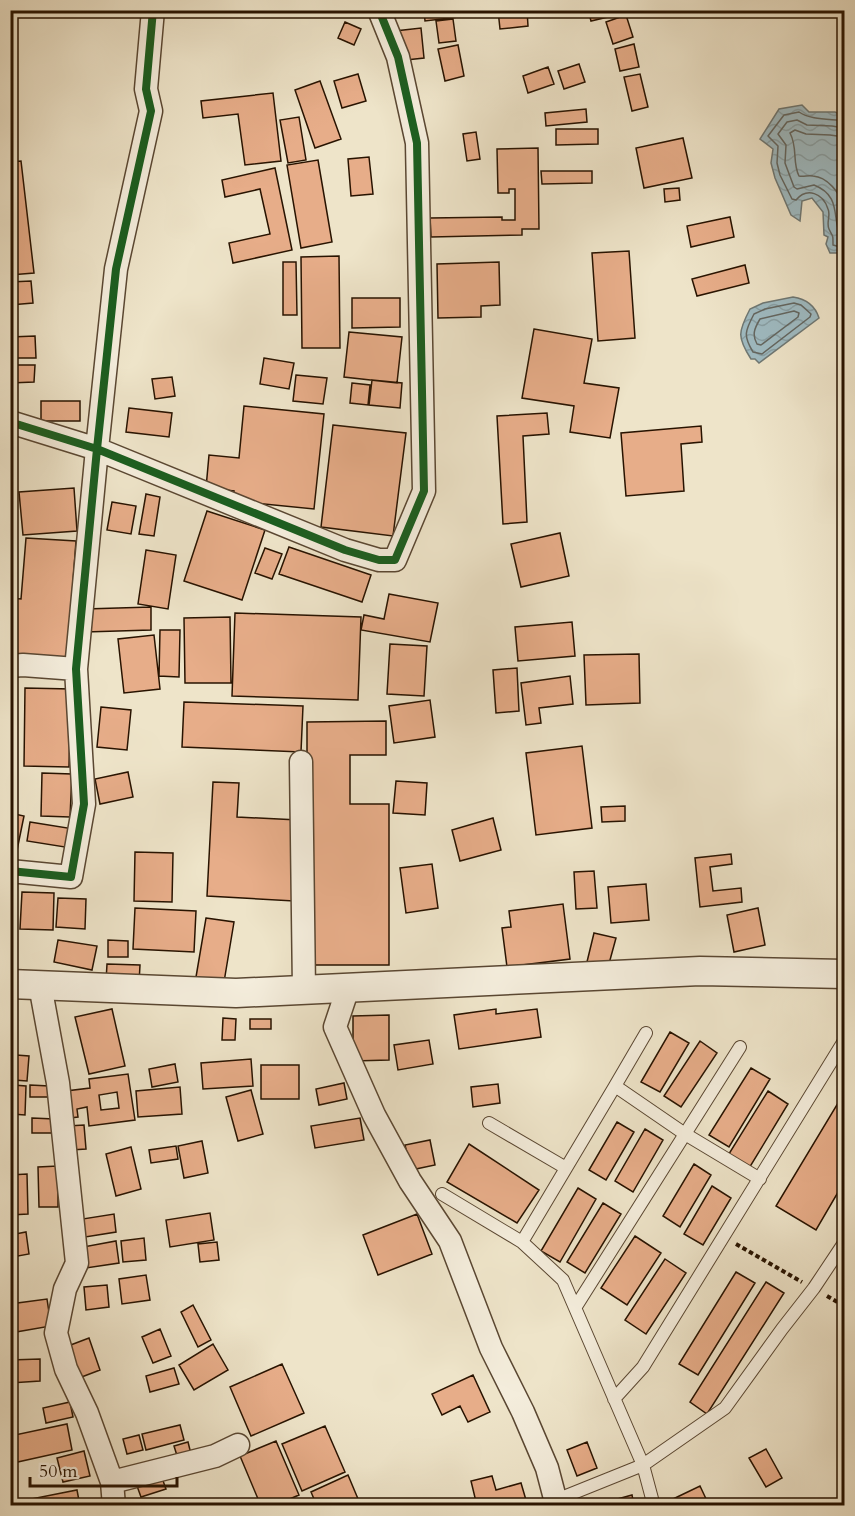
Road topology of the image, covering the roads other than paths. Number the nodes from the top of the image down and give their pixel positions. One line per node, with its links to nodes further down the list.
1 (153, 10): 4 (street)
2 (379, 10): 4 (street)
3 (10, 422): 4 (street)
4 (97, 449): 6 (street)
5 (10, 666): 6 (street)
6 (76, 669): 8 (street)
7 (301, 762): 13 (street)
8 (10, 871)
9 (844, 974): 12 (street)
10 (10, 984): 11 (street)
11 (40, 986): 13 (street); 29 (street)
12 (348, 988): 13 (street); 30 (street)
13 (304, 990)
14 (646, 1033): 17 (lane)
15 (844, 1041): 21 (lane)
16 (740, 1047): 19 (lane)
17 (615, 1086): 19 (lane); 20 (lane)
18 (489, 1124): 20 (lane)
19 (686, 1134): 21 (lane); 25 (lane)
20 (566, 1168): 23 (lane)
21 (760, 1179): 26 (lane)
22 (442, 1194): 23 (lane)
23 (522, 1242): 25 (lane)
24 (844, 1243): 28 (lane)
25 (575, 1308): 26 (lane)
26 (614, 1399): 28 (lane)
27 (238, 1445): 29 (street)
28 (643, 1465): 30 (lane); 32 (lane)
29 (112, 1482): 31 (street)
30 (556, 1503)
31 (114, 1506)
32 (654, 1506)

